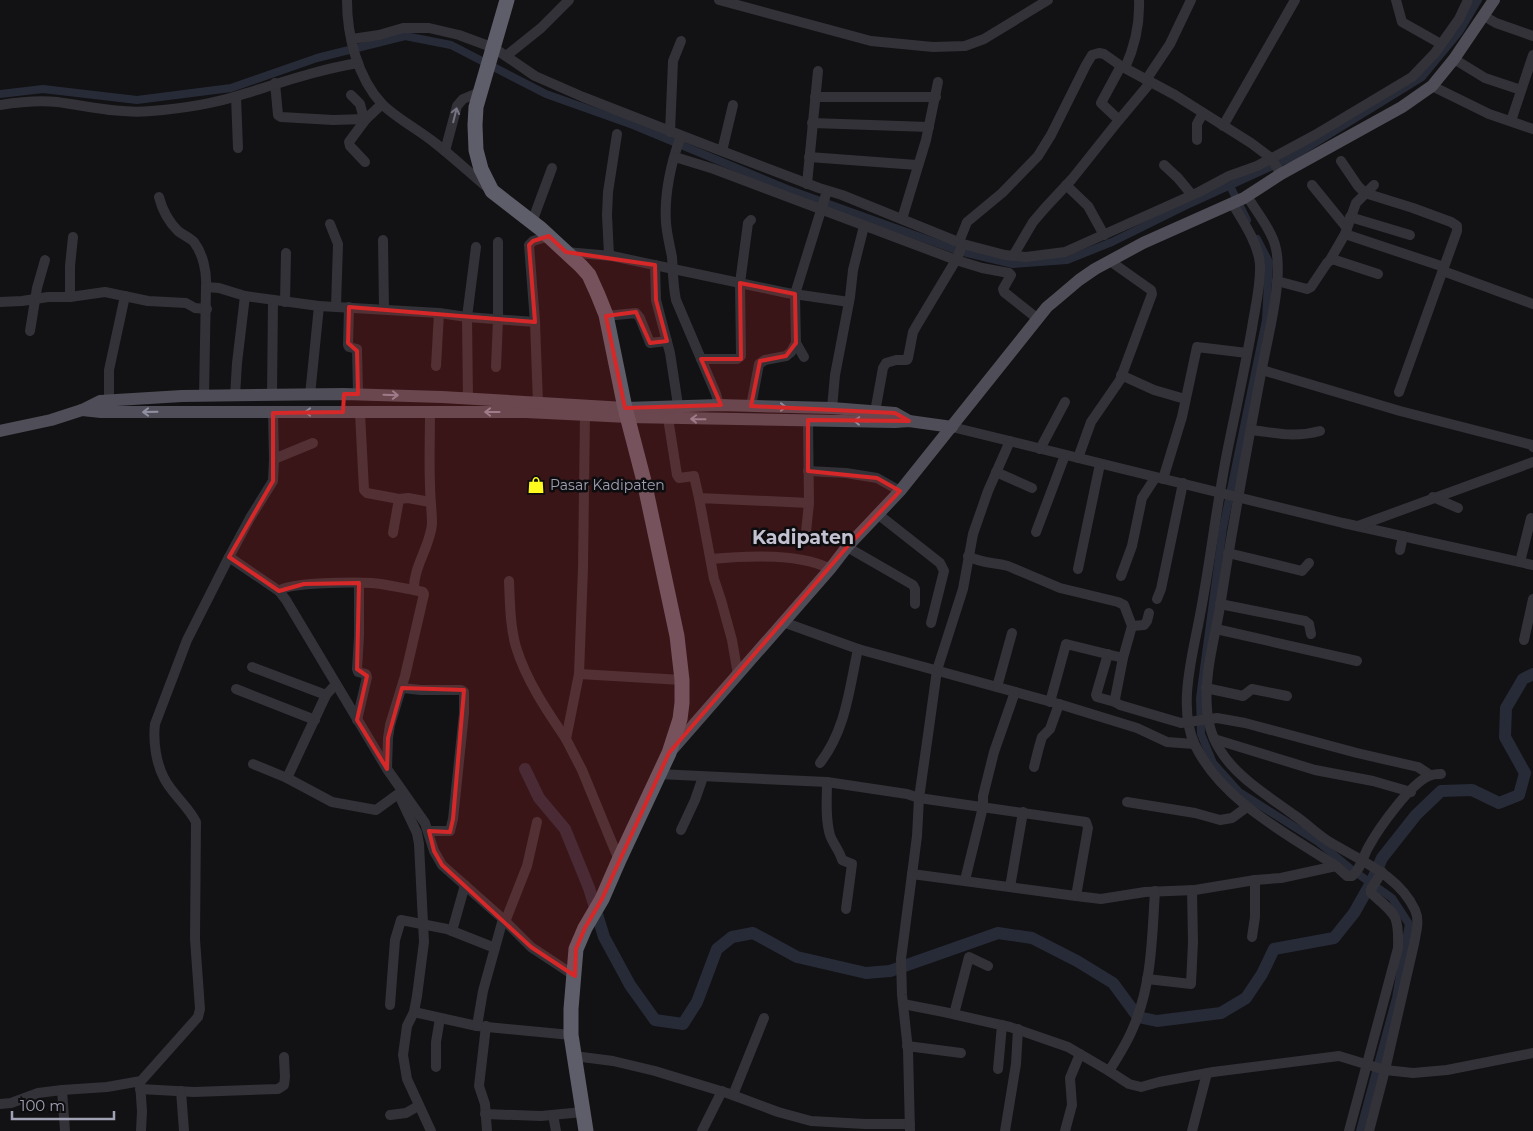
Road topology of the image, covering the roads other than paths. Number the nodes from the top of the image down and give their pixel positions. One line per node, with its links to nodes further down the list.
1 (347, 0): 14 (street)
2 (507, 0): 17 (highway)
3 (569, 0): 17 (street)
4 (719, 0): 5 (street)
5 (1048, 0)
6 (1139, 0): 21 (street)
7 (1191, 0): 23 (street)
8 (1396, 0): 16 (street)
9 (1494, 0): 12 (main road)
10 (1292, 1): 41 (street)
11 (1466, 1): 16 (street)
12 (1484, 16): 13 (street); 19 (main road)
13 (1533, 36)
14 (353, 41): 17 (street); 20 (street)
15 (681, 41): 44 (street)
16 (1441, 44): 57 (street)
17 (497, 53): 26 (highway); 44 (street)
18 (1533, 55): 28 (street)
19 (1454, 58): 27 (main road); 28 (street)
20 (357, 60): 25 (street); 34 (street)
21 (1123, 67): 23 (street); 38 (street); 84 (street)
22 (818, 71): 31 (street)
23 (1148, 81): 36 (street); 38 (street)
24 (938, 82): 32 (street)
25 (275, 83): 30 (street); 37 (street)
26 (482, 86): 50 (street, one-way to 26); 63 (highway)
27 (1432, 86): 39 (street); 57 (main road)
28 (1521, 90): 39 (street)
29 (351, 95): 37 (street)
30 (236, 97): 33 (street); 48 (street)
31 (815, 97): 32 (street); 40 (street)
32 (936, 97): 42 (street)
33 (0, 104)
34 (382, 104): 37 (street); 50 (street)
35 (733, 105): 49 (street)
36 (1203, 113): 41 (street); 47 (street)
37 (365, 119): 54 (street)
38 (1119, 120): 60 (street)
39 (1510, 121): 43 (street)
40 (812, 123): 42 (street); 52 (street)
41 (1223, 126): 57 (street)
42 (929, 127): 55 (street)
43 (1533, 129)
44 (670, 132): 46 (street)
45 (617, 134): 87 (street)
46 (680, 137): 49 (street); 51 (street)
47 (1197, 140)
48 (238, 148)
49 (722, 150): 59 (street)
50 (446, 151): 63 (street)
51 (675, 156): 69 (street); 93 (street)
52 (809, 157): 55 (street); 59 (street)
53 (1341, 161): 65 (street)
54 (365, 162)
55 (917, 165): 71 (street)
56 (1164, 165): 66 (street)
57 (1275, 166): 66 (street); 68 (main road)
58 (552, 168): 73 (street)
59 (807, 184): 64 (street)
60 (1066, 185): 77 (street); 88 (street)
61 (1312, 185): 76 (street)
62 (1374, 185): 65 (street)
63 (492, 191): 73 (highway)
64 (827, 192): 69 (street); 71 (street)
65 (1365, 193): 70 (street); 94 (street)
66 (1192, 195): 77 (street)
67 (159, 197): 98 (street)
68 (1239, 200): 91 (main road); 96 (street); 123 (street)
69 (821, 209): 75 (street); 99 (street)
70 (1350, 217): 76 (street); 78 (street)
71 (902, 218): 84 (street)
72 (751, 220): 97 (street)
73 (532, 222): 79 (highway)
74 (330, 224): 110 (street)
75 (864, 226): 84 (street); 107 (street)
76 (1346, 231): 90 (street); 94 (street)
77 (1104, 235): 88 (street)
78 (1410, 235)
79 (549, 236): 85 (highway); 119 (street)
80 (73, 237): 102 (street)
81 (383, 240): 113 (street)
82 (498, 242): 117 (street)
83 (476, 247): 116 (street)
84 (959, 250): 88 (street); 118 (street); 153 (street)
85 (566, 252): 87 (street); 115 (highway)
86 (286, 253): 106 (street)
87 (609, 255): 92 (street)
88 (1013, 256)
89 (44, 260): 103 (street)
90 (1330, 260): 95 (street); 96 (street)
91 (1110, 261): 118 (main road); 129 (street)
92 (655, 265): 93 (street); 121 (street)
93 (672, 269): 97 (street); 125 (street)
94 (1444, 269): 108 (street); 130 (street)
95 (1378, 274)
96 (1277, 281): 128 (street)
97 (740, 283): 99 (street); 125 (street)
98 (206, 287): 101 (street); 112 (street)
99 (795, 294): 107 (street); 122 (street)
100 (125, 296): 102 (street); 112 (street); 139 (street)
101 (245, 296): 104 (street); 137 (street)
102 (70, 297): 103 (street)
103 (35, 298): 105 (street); 120 (street)
104 (273, 301): 106 (street); 133 (street)
105 (0, 302)
106 (285, 302): 109 (street)
107 (849, 302): 146 (street)
108 (1533, 304)
109 (319, 306): 110 (street); 134 (street)
110 (336, 306): 111 (street)
111 (349, 306): 113 (street); 132 (street)
112 (207, 309): 136 (street)
113 (384, 309): 114 (street)
114 (440, 313): 116 (street); 126 (street)
115 (606, 316): 121 (street); 154 (highway)
116 (467, 317): 117 (street); 138 (street)
117 (498, 319): 119 (street); 127 (street)
118 (1038, 319): 159 (main road)
119 (535, 322): 142 (street)
120 (30, 331)
121 (667, 341): 143 (street)
122 (796, 343): 124 (street); 145 (street)
123 (1247, 353): 140 (street); 178 (street)
124 (804, 357)
125 (701, 359): 144 (street)
126 (436, 366)
127 (496, 367)
128 (1262, 370): 160 (street); 165 (street)
129 (1122, 375): 140 (street); 168 (street)
130 (1399, 392)
131 (344, 394): 132 (main road); 134 (main road); 150 (main road)
132 (358, 394): 138 (main road, one-way to 138)
133 (278, 395): 134 (main road); 137 (main road); 149 (main road)
134 (310, 395)
135 (182, 396): 136 (main road); 139 (main road); 148 (main road)
136 (204, 396): 137 (main road)
137 (235, 396)
138 (468, 399): 142 (main road)
139 (109, 400): 147 (main road)
140 (1185, 400): 174 (street)
141 (1065, 402): 166 (street)
142 (538, 404): 154 (main road)
143 (678, 405): 144 (main road); 154 (main road)
144 (719, 405): 145 (main road)
145 (751, 406): 146 (main road, one-way to 146)
146 (832, 408): 153 (main road)
147 (82, 410): 148 (main road, one-way to 147); 162 (main road)
148 (182, 411): 149 (main road)
149 (279, 412): 150 (main road, one-way to 149); 169 (street)
150 (343, 412): 151 (main road)
151 (360, 412): 152 (main road); 182 (street)
152 (430, 412): 155 (main road, one-way to 152); 183 (street)
153 (875, 412): 158 (main road)
154 (627, 413): 155 (main road); 156 (main road); 229 (highway)
155 (585, 415): 227 (street)
156 (668, 418): 157 (main road, one-way to 156); 180 (street)
157 (808, 420): 158 (main road, one-way to 157); 172 (street)
158 (909, 421): 159 (main road)
159 (952, 427): 163 (street); 177 (main road)
160 (1251, 430): 161 (street); 181 (street)
161 (1320, 431)
162 (0, 432)
163 (1010, 441): 166 (street); 173 (street)
164 (313, 443): 169 (street)
165 (1533, 447)
166 (1040, 449): 167 (street)
167 (1065, 455): 168 (street); 190 (street)
168 (1078, 458): 171 (street)
169 (274, 460): 197 (street)
170 (1532, 460): 179 (street)
171 (1100, 464): 174 (street); 203 (street)
172 (808, 471): 177 (street); 184 (street)
173 (996, 472): 176 (street); 196 (street)
174 (1159, 478): 175 (street); 204 (street)
175 (1183, 483): 178 (street); 209 (street)
176 (1032, 488)
177 (900, 491): 186 (main road)
178 (1221, 493): 181 (street); 243 (street)
179 (1433, 497): 185 (street); 188 (street)
180 (698, 498): 184 (street); 198 (street)
181 (1237, 498): 188 (street); 195 (street)
182 (399, 499): 183 (street); 191 (street)
183 (430, 502): 207 (street)
184 (808, 503): 189 (street)
185 (1458, 508)
186 (879, 515): 193 (main road); 215 (street)
187 (1531, 518): 199 (street)
188 (1357, 526): 192 (street)
189 (806, 532)
190 (1036, 532)
191 (393, 533)
192 (1403, 536): 194 (street); 199 (street)
193 (847, 547): 202 (main road); 211 (street)
194 (1400, 550)
195 (1228, 553): 200 (street); 212 (street)
196 (968, 556): 216 (street); 226 (street)
197 (232, 559): 208 (street); 311 (street)
198 (710, 559): 202 (street); 228 (street)
199 (1520, 562): 201 (street)
200 (1309, 563)
201 (1533, 565)
202 (830, 569): 214 (main road)
203 (1078, 569)
204 (1121, 576)
205 (509, 581): 244 (street)
206 (358, 583): 207 (street); 208 (street); 242 (street)
207 (414, 590): 232 (street)
208 (279, 591): 230 (street)
209 (1157, 599)
210 (1533, 599): 220 (street)
211 (915, 604)
212 (1220, 604): 217 (street); 219 (street)
213 (1149, 613): 216 (street)
214 (783, 622): 221 (street); 228 (main road)
215 (931, 623)
216 (1132, 626): 223 (street)
217 (1216, 629): 224 (street); 233 (street)
218 (1012, 634): 231 (street)
219 (1311, 634)
220 (1524, 640)
221 (858, 649): 226 (street); 248 (street)
222 (1108, 654): 223 (street); 238 (street); 239 (street)
223 (1124, 658): 238 (street)
224 (1358, 661)
225 (252, 667): 236 (street)
226 (937, 670): 231 (street); 258 (street)
227 (579, 674): 229 (street); 244 (street)
228 (738, 676): 247 (main road)
229 (682, 680): 247 (highway)
230 (336, 684): 236 (street); 242 (street)
231 (997, 687): 235 (street)
232 (402, 688): 251 (street); 267 (street)
233 (1206, 688): 237 (street); 240 (street)
234 (236, 689): 241 (street)
235 (1015, 692): 239 (street); 260 (street)
236 (326, 695): 241 (street)
237 (1287, 696)
238 (1115, 702): 243 (street)
239 (1054, 703): 246 (street); 250 (street)
240 (1206, 719): 243 (street); 245 (street); 257 (street)
241 (315, 720): 254 (street)
242 (357, 720): 251 (street)
243 (1189, 721): 246 (street)
244 (566, 739): 268 (street)
245 (1214, 739): 257 (street); 269 (street)
246 (1194, 744): 261 (street)
247 (669, 753): 252 (highway)
248 (820, 763)
249 (253, 764): 254 (street)
250 (1034, 767)
251 (387, 769): 256 (street)
252 (658, 774): 253 (street); 268 (highway)
253 (704, 777): 255 (street); 266 (street)
254 (287, 778): 256 (street)
255 (827, 782): 258 (street); 280 (street)
256 (400, 791): 262 (street); 264 (street)
257 (1410, 792): 269 (street)
258 (918, 798): 260 (street); 271 (street)
259 (1127, 802): 261 (street)
260 (983, 807): 263 (street); 273 (street)
261 (1246, 807): 270 (street)
262 (417, 810): 264 (street); 267 (street)
263 (1023, 812): 276 (street); 279 (street)
264 (412, 821): 282 (street)
265 (537, 822): 281 (street)
266 (681, 830)
267 (429, 831): 275 (street)
268 (619, 860): 287 (highway)
269 (1364, 862): 270 (street); 272 (street)
270 (1336, 866): 274 (street)
271 (912, 874): 273 (street); 289 (street)
272 (1380, 874): 305 (street); 308 (street)
273 (964, 880): 276 (street)
274 (1255, 880): 277 (street); 284 (street)
275 (464, 885): 281 (street); 283 (street)
276 (1010, 887): 279 (street)
277 (1192, 890): 278 (street); 288 (street)
278 (1155, 891): 279 (street); 288 (street)
279 (1076, 896)
280 (846, 909)
281 (504, 920): 285 (street); 287 (street)
282 (424, 925): 283 (street); 290 (street); 291 (street)
283 (452, 931): 285 (street)
284 (1252, 937)
285 (495, 948): 296 (street)
286 (988, 966): 292 (street)
287 (575, 976): 298 (highway)
288 (1147, 979): 309 (street)
289 (903, 1004): 292 (street); 299 (street)
290 (390, 1005)
291 (414, 1012): 293 (street); 317 (street)
292 (954, 1014): 295 (street)
293 (440, 1018): 296 (street); 306 (street)
294 (764, 1018): 315 (street)
295 (1002, 1025): 297 (street); 307 (street)
296 (482, 1026): 298 (street); 319 (street)
297 (1018, 1029): 302 (street); 331 (street)
298 (570, 1035): 303 (highway)
299 (907, 1046): 300 (street); 322 (street)
300 (961, 1053)
301 (1533, 1053): 308 (street)
302 (1080, 1054): 309 (street); 332 (street)
303 (574, 1056): 314 (street); 318 (highway)
304 (284, 1057): 313 (street)
305 (1368, 1064): 308 (street); 310 (street); 334 (street)
306 (436, 1067)
307 (998, 1069)
308 (1383, 1070): 335 (street)
309 (1109, 1071): 310 (street)
310 (1208, 1072): 333 (street)
311 (140, 1085): 312 (street); 313 (street); 324 (street)
312 (62, 1090): 316 (street); 323 (street)
313 (181, 1091): 325 (street)
314 (722, 1091): 315 (street); 330 (street)
315 (733, 1095): 322 (street)
316 (0, 1104)
317 (418, 1106): 320 (street); 326 (street)
318 (583, 1112): 321 (street); 329 (highway)
319 (485, 1114): 321 (street); 327 (street)
320 (390, 1115)
321 (553, 1115): 328 (street)
322 (910, 1127)
323 (65, 1131)
324 (140, 1131)
325 (184, 1131)
326 (430, 1131)
327 (488, 1131)
328 (556, 1131)
329 (586, 1131)
330 (702, 1131)
331 (1005, 1131)
332 (1065, 1131)
333 (1192, 1131)
334 (1349, 1131)
335 (1369, 1131)

